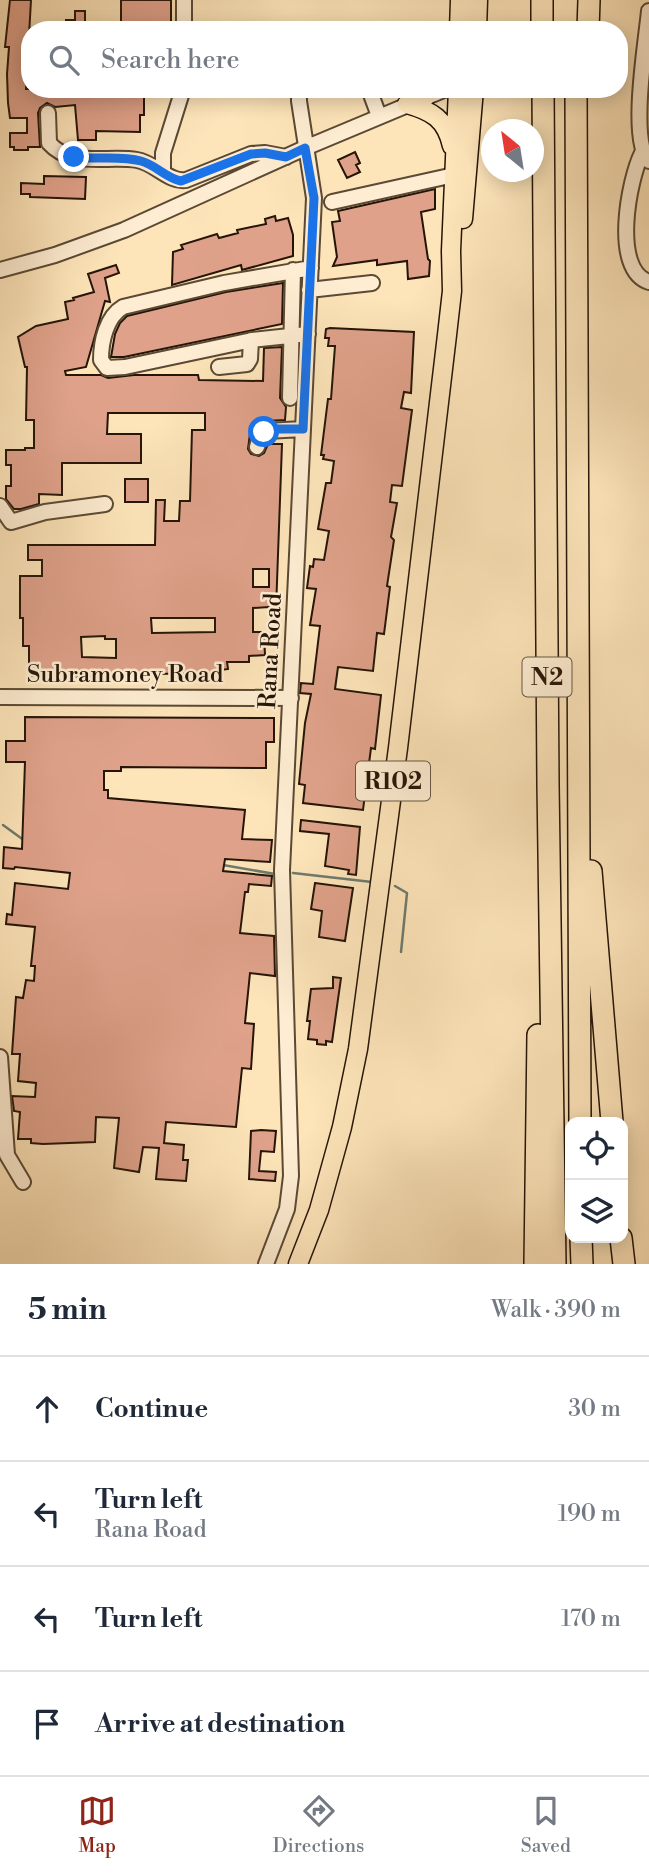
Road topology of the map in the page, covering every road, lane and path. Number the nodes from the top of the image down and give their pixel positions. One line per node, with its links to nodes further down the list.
1 (184, 0): 8 (street)
2 (460, 0): 9 (main road)
3 (478, 0): 10 (main road)
4 (542, 0): 11 (highway)
5 (575, 0): 12 (highway)
6 (589, 0): 13 (highway)
7 (649, 11): 14 (street)
8 (184, 21)
9 (459, 21)
10 (477, 21)
11 (542, 21)
12 (575, 21)
13 (588, 21)
14 (648, 46): 28 (street)
15 (180, 98): 30 (street)
16 (300, 98): 26 (street, Rana Road)
17 (372, 98): 25 (street)
18 (419, 98): 23 (street)
19 (458, 98): 29 (main road, R102)
20 (473, 98): 38 (main road, R102)
21 (543, 98): 51 (highway, N2)
22 (576, 98): 50 (highway, N2)
23 (407, 104): 25 (street); 29 (main road)
24 (48, 113): 30 (street)
25 (379, 116): 26 (street)
26 (305, 148): 27 (street); 32 (street, Rana Road)
27 (286, 157): 30 (street); 33 (street)
28 (646, 157): 35 (street)
29 (454, 167): 31 (street); 38 (main road, R102)
30 (163, 171)
31 (332, 202)
32 (311, 268): 34 (street); 37 (street, Rana Road)
33 (0, 270)
34 (293, 270): 40 (street); 41 (street)
35 (649, 282)
36 (372, 283): 37 (street)
37 (309, 290): 39 (street, Rana Road)
38 (452, 291): 59 (main road, R102)
39 (308, 334): 40 (street); 44 (street, Rana Road)
40 (290, 336): 41 (street); 43 (street)
41 (251, 340): 42 (street)
42 (219, 367)
43 (290, 398)
44 (303, 429): 45 (street); 49 (street, Rana Road)
45 (257, 447)
46 (105, 504): 47 (street)
47 (0, 506)
48 (0, 697): 49 (street, Subramoney Road)
49 (291, 698): 58 (street, Rana Road)
50 (578, 768): 53 (highway, N2); 54 (highway)
51 (548, 784): 60 (highway); 61 (highway, N2)
52 (0, 1057): 55 (street)
53 (580, 1117)
54 (612, 1117)
55 (23, 1182)
56 (581, 1243): 62 (highway)
57 (622, 1243): 63 (highway)
58 (266, 1264)
59 (298, 1264)
60 (535, 1264)
61 (555, 1264)
62 (582, 1264)
63 (624, 1264)

